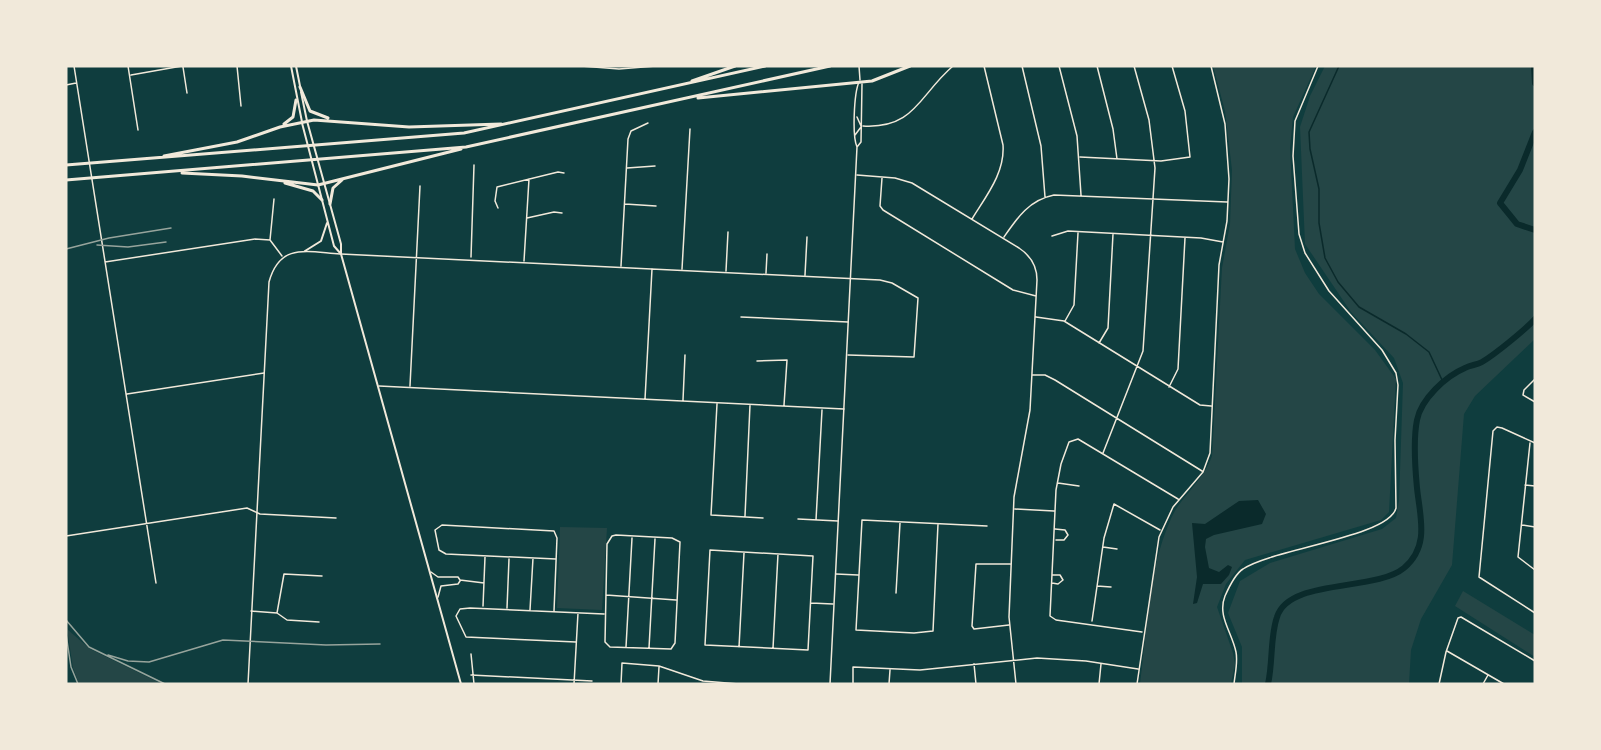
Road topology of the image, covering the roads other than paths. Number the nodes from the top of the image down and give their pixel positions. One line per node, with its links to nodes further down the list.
1 (74, 66): 25 (street)
2 (128, 66): 23 (street)
3 (182, 66): 23 (street); 29 (street)
4 (237, 66): 32 (street)
5 (294, 66): 28 (main road); 31 (main road)
6 (581, 66): 22 (street)
7 (656, 66): 22 (street)
8 (735, 66): 26 (highway)
9 (765, 66): 26 (highway)
10 (830, 66): 30 (highway)
11 (859, 66): 24 (street)
12 (910, 66): 24 (highway)
13 (953, 66): 38 (street)
14 (984, 66): 76 (street)
15 (1022, 66): 65 (street)
16 (1059, 66): 45 (street)
17 (1097, 66): 47 (street)
18 (1134, 66): 48 (street)
19 (1172, 66): 48 (street)
20 (1211, 66): 69 (street)
21 (1318, 66): 236 (street)
22 (626, 67)
23 (130, 75): 41 (street)
24 (860, 82): 30 (highway); 33 (street); 38 (street)
25 (76, 83): 27 (street); 94 (street)
26 (688, 83): 37 (highway)
27 (66, 85)
28 (300, 87): 34 (highway); 35 (main road)
29 (187, 93)
30 (693, 97): 43 (highway)
31 (296, 100): 35 (main road); 39 (highway)
32 (241, 106)
33 (856, 113): 38 (street); 42 (street)
34 (342, 121): 35 (highway); 37 (highway)
35 (304, 122): 39 (highway); 61 (main road); 62 (main road)
36 (648, 123): 52 (street)
37 (508, 124): 46 (highway)
38 (862, 126): 42 (street); 44 (street)
39 (280, 127): 46 (highway)
40 (690, 129): 98 (street)
41 (138, 130)
42 (855, 136): 44 (street)
43 (466, 147): 53 (highway); 57 (highway)
44 (857, 147): 55 (street)
45 (1080, 157): 47 (street); 64 (street)
46 (148, 159): 49 (highway)
47 (1118, 159): 48 (street)
48 (1155, 161): 67 (street)
49 (66, 165)
50 (474, 165): 93 (street)
51 (655, 166): 52 (street)
52 (626, 168): 71 (street)
53 (159, 173): 59 (highway); 60 (highway)
54 (564, 173): 58 (street)
55 (856, 175): 56 (street); 102 (street)
56 (882, 177): 76 (street); 103 (street)
57 (345, 178): 61 (highway); 70 (highway)
58 (529, 178): 73 (street); 75 (street)
59 (66, 180)
60 (284, 182): 62 (highway); 68 (highway)
61 (324, 183): 62 (highway); 70 (main road)
62 (318, 185): 68 (main road)
63 (420, 186): 92 (street)
64 (1081, 195): 65 (street); 67 (street)
65 (1045, 197): 85 (street)
66 (274, 199): 86 (street)
67 (1154, 199): 69 (street); 81 (street)
68 (322, 200): 77 (main road)
69 (1228, 202): 87 (street)
70 (330, 204): 89 (main road)
71 (624, 204): 72 (street); 96 (street)
72 (656, 206)
73 (498, 208)
74 (562, 213): 75 (street)
75 (526, 218): 95 (street)
76 (972, 219): 85 (street)
77 (328, 221): 88 (main road); 89 (main road)
78 (728, 232): 99 (street)
79 (1078, 232): 80 (street); 82 (street); 107 (street)
80 (1113, 234): 81 (street); 108 (street)
81 (1149, 235): 84 (street); 112 (street)
82 (1052, 236)
83 (807, 237): 101 (street)
84 (1185, 237): 87 (street); 118 (street)
85 (1003, 238): 103 (street)
86 (270, 240): 91 (street); 94 (street)
87 (1223, 242): 126 (street)
88 (305, 251): 89 (street); 91 (street)
89 (341, 254): 92 (street); 116 (main road)
90 (767, 254): 100 (street)
91 (282, 256): 113 (street)
92 (416, 257): 93 (street); 117 (street)
93 (471, 259): 95 (street)
94 (105, 262): 119 (street)
95 (524, 262): 96 (street)
96 (621, 267): 97 (street)
97 (652, 269): 98 (street); 120 (street)
98 (682, 270): 99 (street)
99 (726, 272): 100 (street)
100 (766, 274): 101 (street)
101 (805, 276): 102 (street)
102 (850, 279): 106 (street); 110 (street)
103 (1036, 296): 105 (street)
104 (741, 317): 106 (street)
105 (1035, 317): 107 (street); 114 (street)
106 (848, 322): 110 (street)
107 (1065, 322): 108 (street)
108 (1099, 343): 112 (street)
109 (685, 355): 121 (street)
110 (847, 355): 128 (street)
111 (757, 361): 125 (street)
112 (1137, 367): 118 (street); 129 (street)
113 (264, 372): 119 (street); 141 (street)
114 (1032, 375): 129 (street); 139 (street)
115 (1535, 379): 122 (street)
116 (378, 386): 117 (street); 170 (main road)
117 (410, 387): 120 (street)
118 (1169, 387): 126 (street)
119 (126, 394): 149 (street)
120 (645, 399): 121 (street)
121 (682, 401): 123 (street)
122 (1535, 402)
123 (717, 403): 124 (street); 142 (street)
124 (750, 405): 125 (street); 142 (street)
125 (784, 406): 127 (street)
126 (1212, 406): 133 (street)
127 (822, 408): 128 (street); 146 (street)
128 (844, 409): 147 (street)
129 (1117, 418): 132 (street); 133 (street)
130 (1530, 441): 131 (street); 135 (street); 197 (street)
131 (1535, 443)
132 (1102, 454): 134 (street); 138 (street)
133 (1203, 472): 138 (street)
134 (1057, 482): 136 (street); 140 (street)
135 (1524, 485): 137 (street); 151 (street)
136 (1079, 486)
137 (1535, 486)
138 (1178, 499): 155 (street)
139 (1014, 509): 140 (street); 168 (street)
140 (1054, 511): 154 (street)
141 (256, 512): 143 (street); 149 (street); 191 (street)
142 (745, 517): 144 (street)
143 (336, 518)
144 (763, 518)
145 (798, 519): 146 (street)
146 (816, 520): 147 (street)
147 (838, 521): 171 (street)
148 (900, 522): 150 (street); 173 (street); 181 (street)
149 (148, 524): 156 (street); 178 (street)
150 (938, 524): 152 (street); 173 (street)
151 (1521, 525): 153 (street); 169 (street)
152 (987, 526)
153 (1535, 527)
154 (1054, 530): 159 (street); 159 (street)
155 (1161, 530): 160 (street); 201 (street)
156 (66, 536)
157 (632, 537): 158 (street); 182 (street); 184 (street)
158 (655, 538): 185 (street); 186 (street)
159 (1054, 539): 172 (street)
160 (1102, 547): 161 (street); 179 (street)
161 (1117, 549)
162 (744, 552): 163 (street); 203 (street); 203 (street)
163 (778, 554): 187 (street); 206 (street)
164 (485, 556): 165 (street); 167 (street); 176 (street)
165 (509, 557): 166 (street); 190 (street)
166 (533, 558): 167 (street); 192 (street)
167 (556, 559): 193 (street)
168 (1011, 564): 200 (street); 200 (street)
169 (1535, 570)
170 (431, 572): 175 (street); 183 (main road)
171 (836, 574): 173 (street); 188 (street)
172 (1052, 574): 177 (street); 177 (street)
173 (859, 575)
174 (322, 576): 194 (street)
175 (460, 580): 176 (street); 183 (street)
176 (484, 583): 189 (street)
177 (1051, 583): 199 (street)
178 (156, 584)
179 (1096, 585): 180 (street); 199 (street)
180 (1111, 587)
181 (896, 593)
182 (605, 595): 184 (street); 196 (street)
183 (438, 597): 222 (main road)
184 (629, 597): 185 (street); 204 (street)
185 (651, 598): 186 (street); 205 (street)
186 (678, 600): 205 (street)
187 (810, 603): 188 (street); 206 (street)
188 (834, 604): 229 (street)
189 (483, 608): 190 (street); 202 (street)
190 (507, 609): 192 (street)
191 (251, 611): 194 (street); 221 (street)
192 (530, 611): 193 (street)
193 (554, 611): 195 (street)
194 (277, 613): 198 (street)
195 (578, 613): 196 (street); 202 (street)
196 (604, 614): 204 (street)
197 (1535, 614)
198 (319, 622)
199 (1092, 623): 201 (street)
200 (1009, 625): 209 (street)
201 (1144, 632): 215 (street)
202 (576, 642): 219 (street)
203 (739, 647): 206 (street)
204 (626, 648): 205 (street)
205 (649, 649)
206 (773, 649)
207 (1447, 651): 210 (street); 216 (street); 237 (street)
208 (471, 654): 217 (street)
209 (1013, 660): 211 (street); 212 (street); 233 (street)
210 (1535, 661)
211 (1102, 663): 215 (street); 234 (street)
212 (974, 664): 214 (street); 232 (street)
213 (659, 666): 218 (street); 225 (street); 226 (street)
214 (890, 669): 230 (street); 231 (street)
215 (1139, 669): 235 (street)
216 (1488, 674): 238 (street); 239 (street)
217 (471, 675): 219 (street); 223 (street)
218 (695, 679): 227 (street); 228 (street)
219 (574, 680): 220 (street); 224 (street)
220 (592, 681)
221 (248, 684)
222 (462, 684)
223 (474, 684)
224 (574, 684)
225 (621, 684)
226 (658, 684)
227 (695, 684)
228 (739, 684)
229 (830, 684)
230 (853, 684)
231 (890, 684)
232 (976, 684)
233 (1016, 684)
234 (1099, 684)
235 (1137, 684)
236 (1234, 684)
237 (1439, 684)
238 (1483, 684)
239 (1504, 684)

